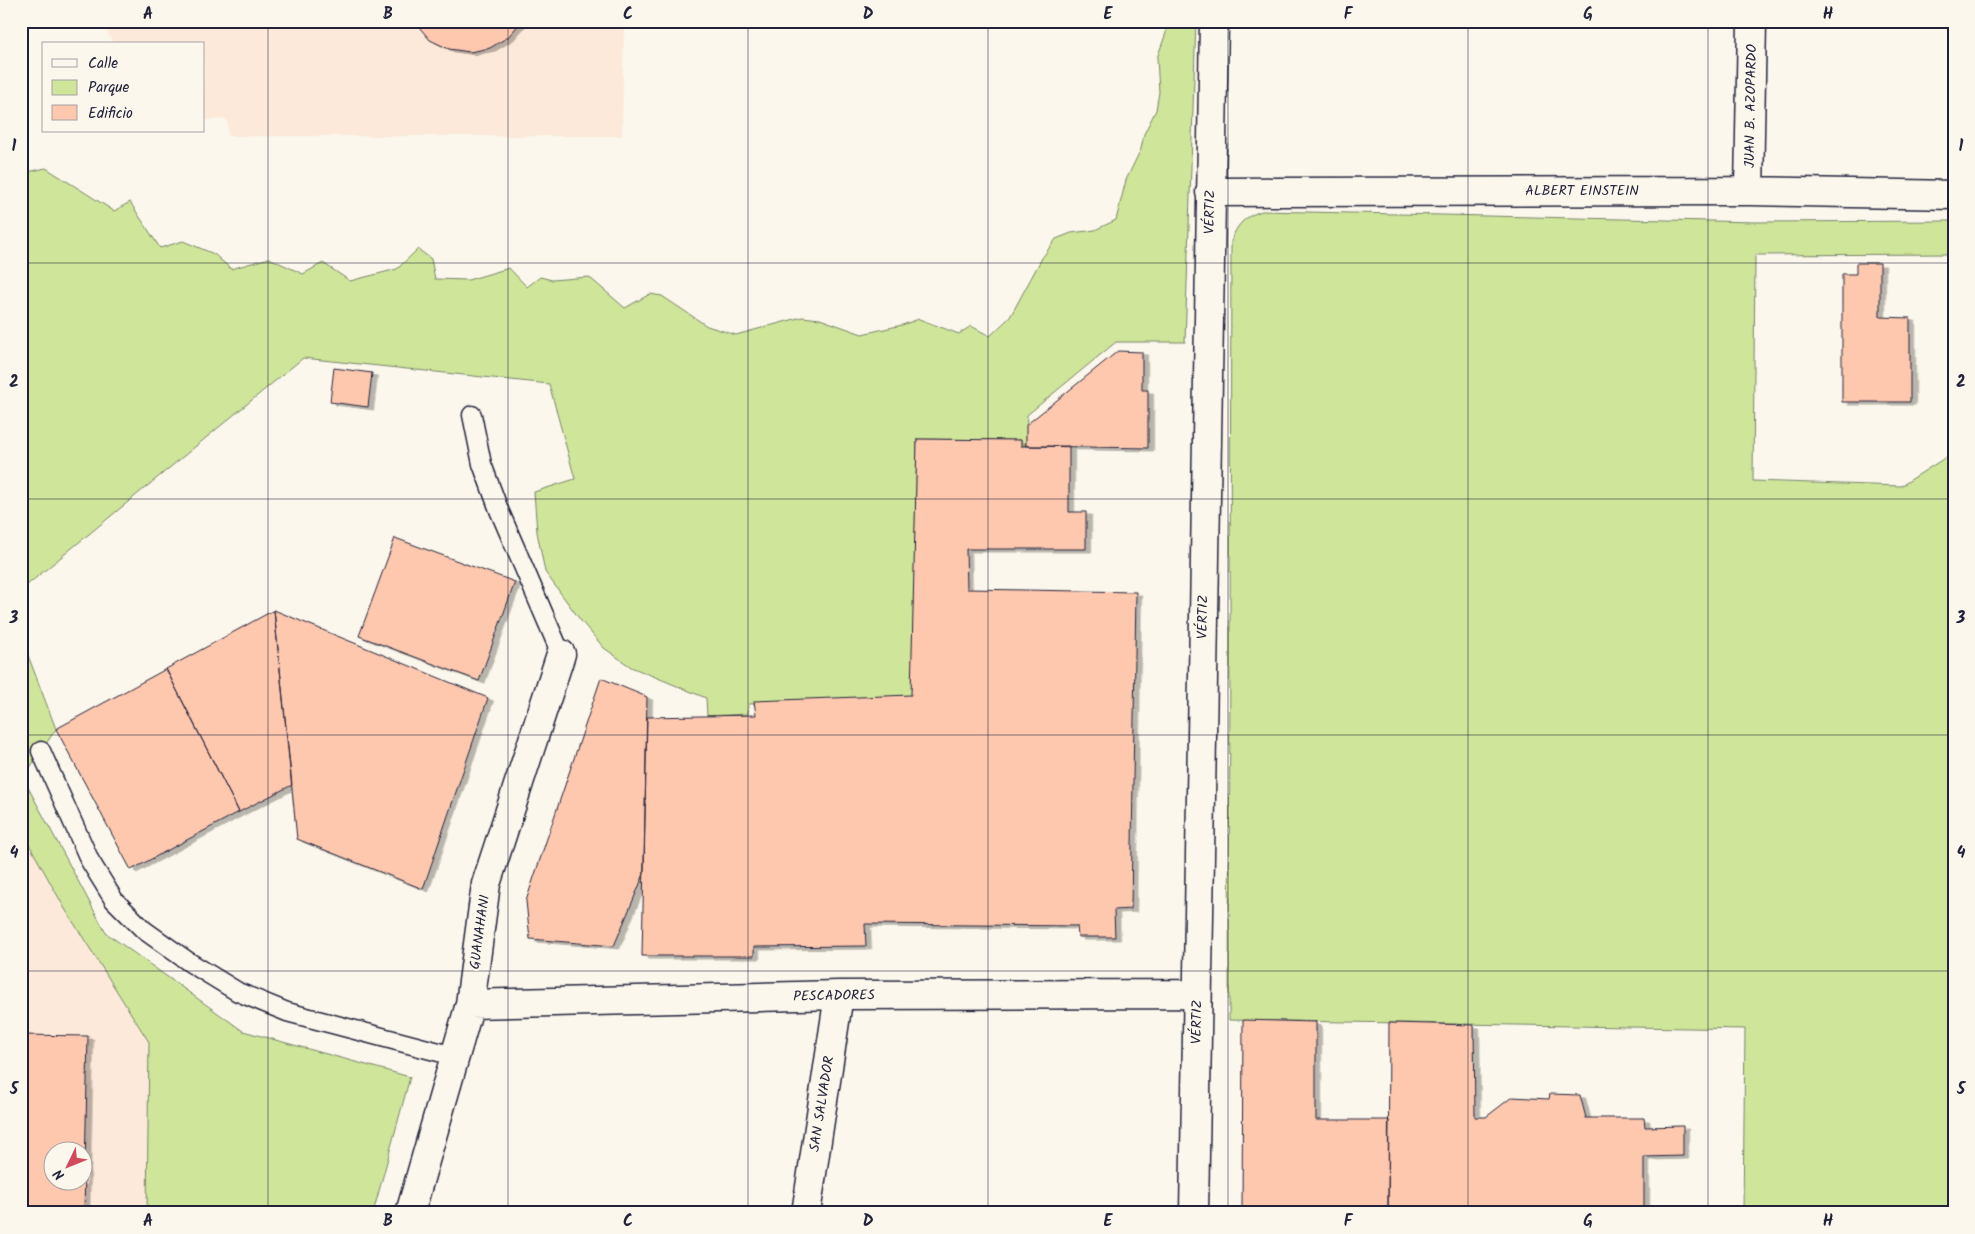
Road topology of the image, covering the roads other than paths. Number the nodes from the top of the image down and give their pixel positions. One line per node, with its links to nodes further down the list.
1 (1214, 21): 4 (street, VÉRTIZ)
2 (1752, 21): 3 (street, JUAN B. AZOPARDO)
3 (1749, 191): 4 (street, ALBERT EINSTEIN); 5 (street, ALBERT EINSTEIN)
4 (1210, 192): 9 (street, VÉRTIZ)
5 (1954, 195)
6 (472, 415): 7 (lane)
7 (560, 654): 11 (street, GUANAHANI)
8 (41, 751): 12 (lane)
9 (1198, 994): 10 (street, PESCADORES); 15 (street, VÉRTIZ)
10 (839, 995): 11 (street, PESCADORES); 14 (street, SAN SALVADOR)
11 (470, 1004): 12 (street, GUANAHANI)
12 (454, 1056): 13 (street, GUANAHANI)
13 (410, 1213)
14 (806, 1213)
15 (1194, 1213)

